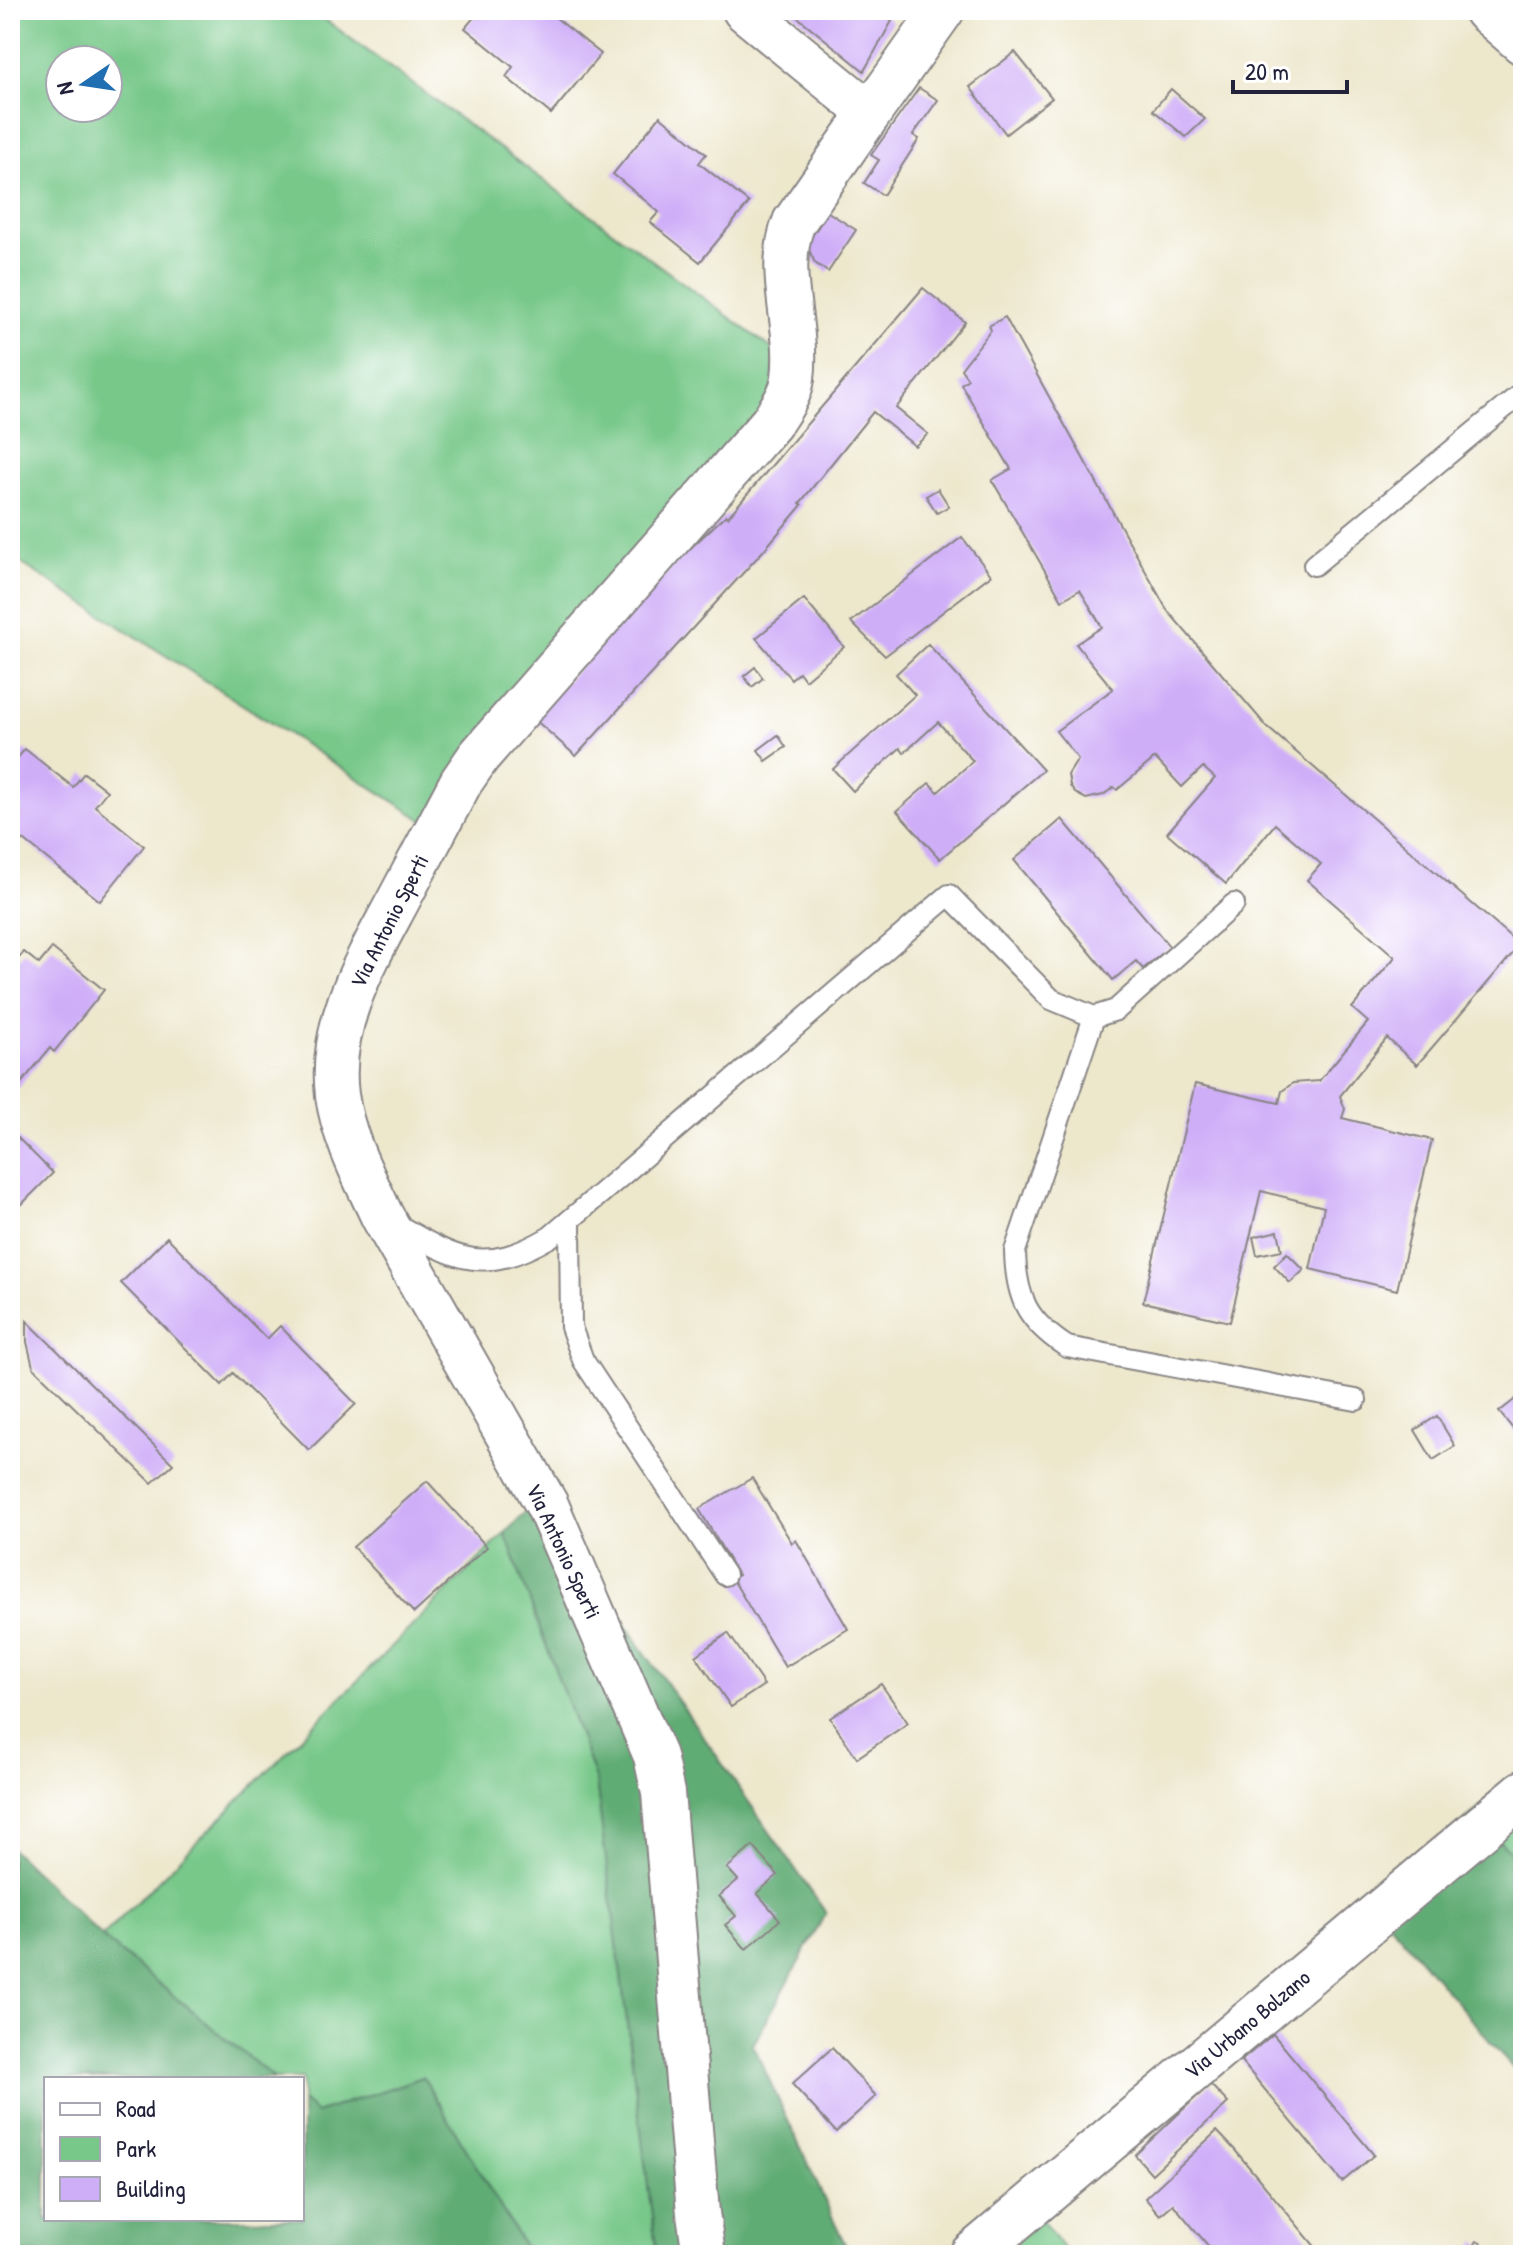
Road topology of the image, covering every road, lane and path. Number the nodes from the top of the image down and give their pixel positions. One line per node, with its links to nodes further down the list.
1 (744, 10): 5 (street)
2 (943, 10): 5 (street, Via Antonio Sperti)
3 (1486, 10): 4 (street)
4 (1523, 42)
5 (870, 113): 10 (street, Via Antonio Sperti)
6 (1523, 392): 7 (lane)
7 (1314, 565)
8 (1234, 904): 9 (lane)
9 (1094, 1017): 11 (lane); 12 (lane)
10 (382, 1216): 11 (lane); 15 (street, Via Antonio Sperti)
11 (570, 1223): 13 (lane)
12 (1356, 1400)
13 (725, 1575)
14 (1523, 1793): 16 (street, Via Urbano Bolzano)
15 (704, 2255)
16 (972, 2255)

